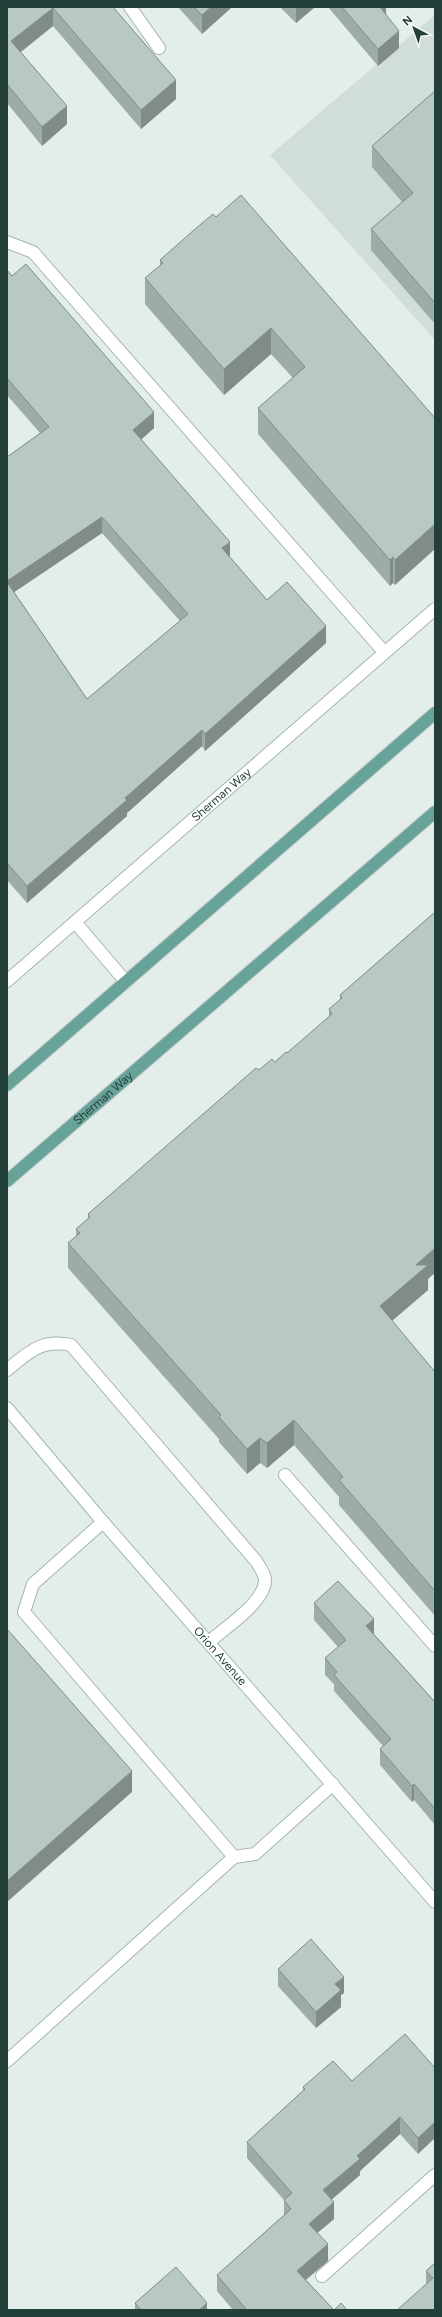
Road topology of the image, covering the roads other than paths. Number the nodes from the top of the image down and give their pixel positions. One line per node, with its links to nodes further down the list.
1 (130, 7): 2 (street)
2 (159, 48)
3 (7, 242): 5 (street)
4 (435, 609): 5 (street, Sherman Way)
5 (384, 652): 8 (street, Sherman Way)
6 (435, 713): 10 (main road)
7 (435, 812): 12 (main road, Sherman Way)
8 (75, 922): 9 (street, Sherman Way); 10 (street)
9 (8, 979)
10 (126, 982): 11 (main road)
11 (7, 1085)
12 (7, 1181)
13 (7, 1370): 17 (street)
14 (7, 1408): 16 (street, Orion Avenue)
15 (285, 1475): 18 (street)
16 (103, 1522): 17 (street, Orion Avenue); 20 (street)
17 (210, 1641): 19 (street, Orion Avenue)
18 (435, 1646)
19 (333, 1784): 20 (street); 21 (street, Orion Avenue)
20 (234, 1856): 22 (street)
21 (435, 1902)
22 (7, 2061)
23 (435, 2175): 24 (street)
24 (322, 2276)

